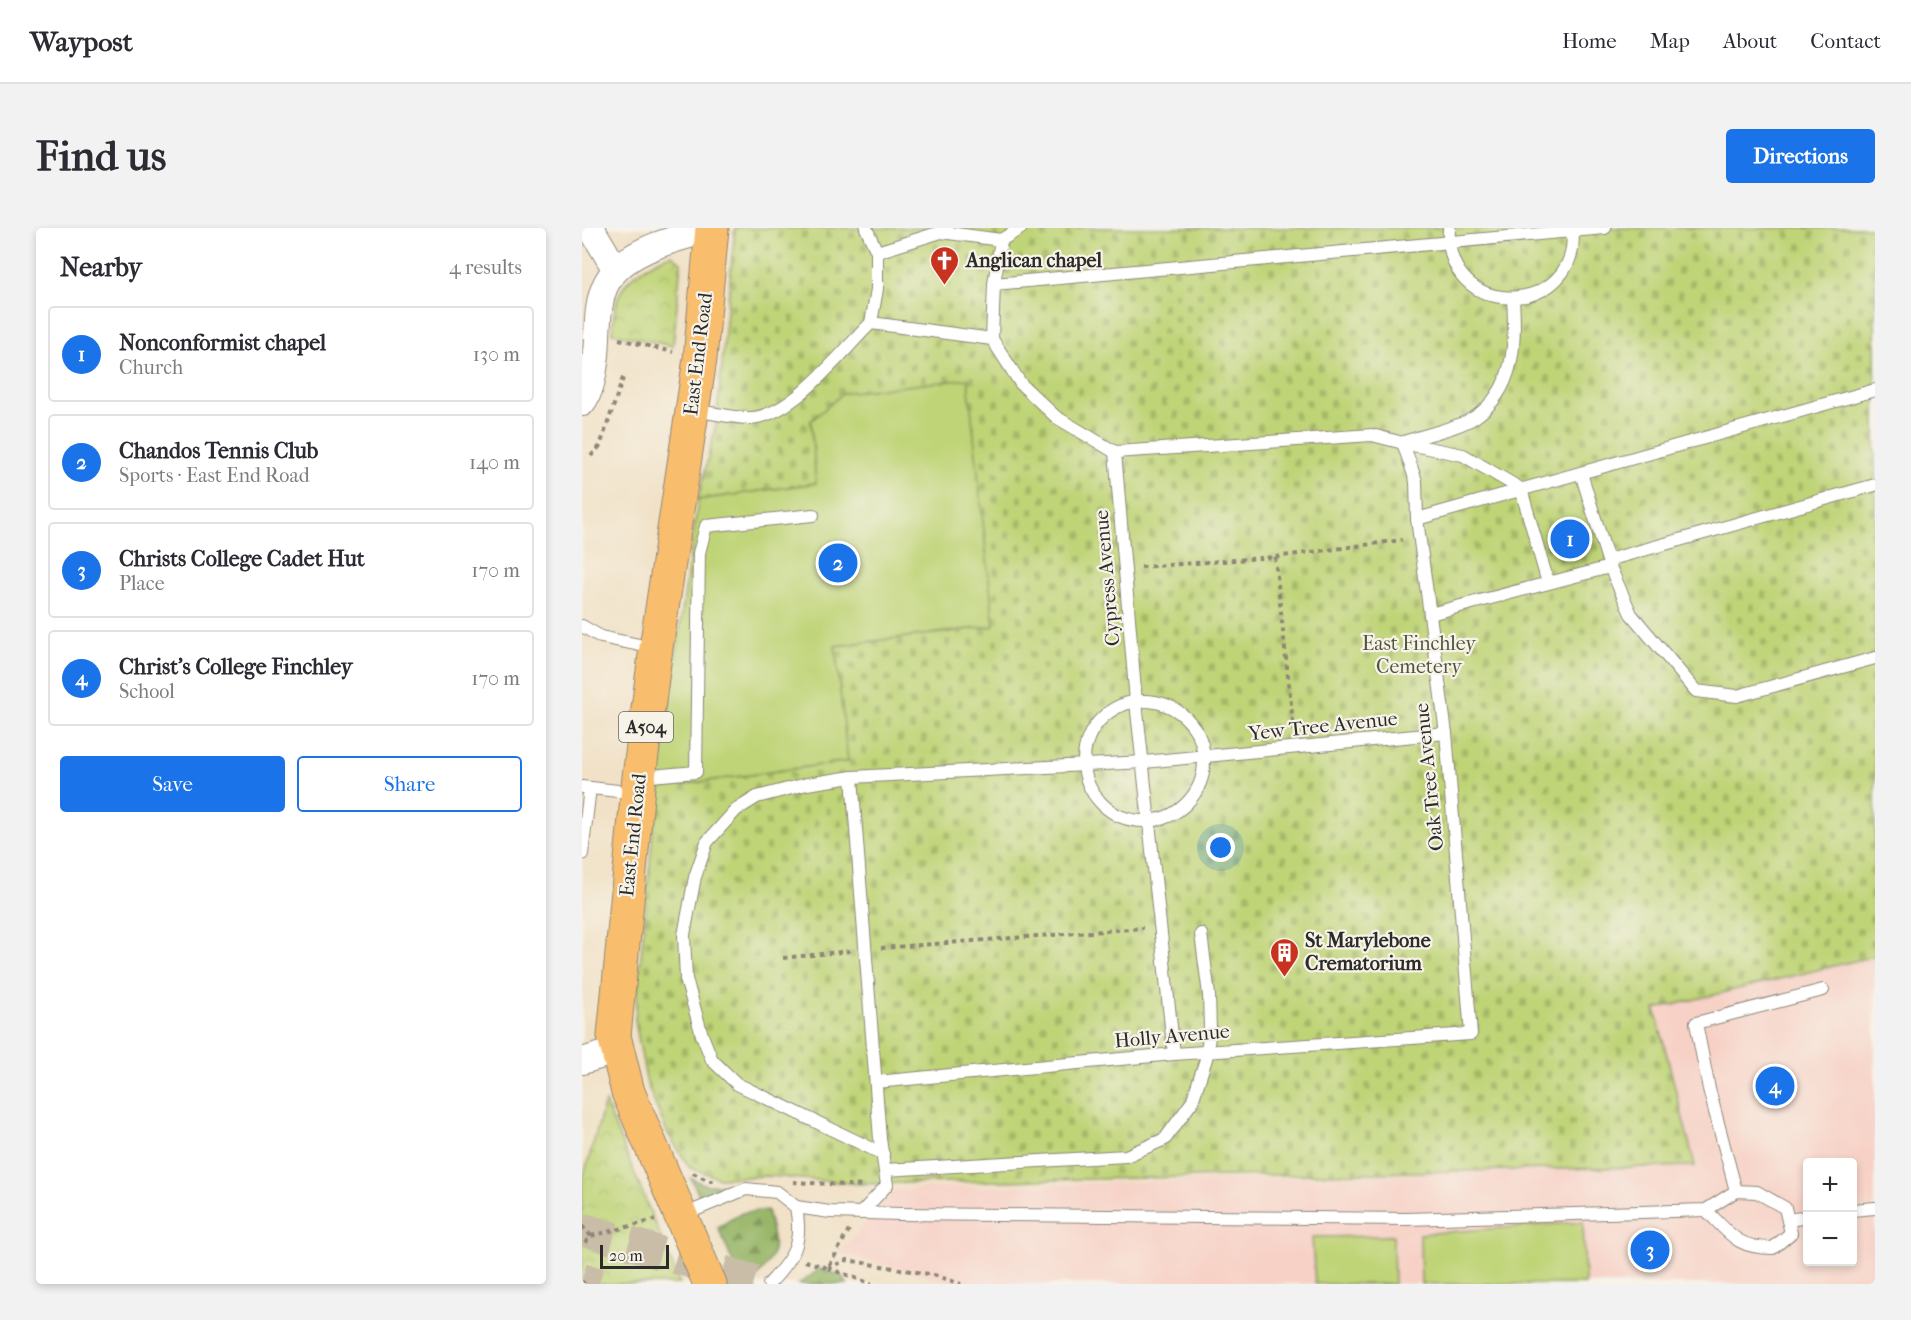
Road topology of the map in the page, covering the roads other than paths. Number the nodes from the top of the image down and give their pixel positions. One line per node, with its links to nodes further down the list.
1 (591, 228): 12 (street)
2 (712, 228): 12 (street); 19 (main road, East End Road / A504)
3 (866, 228): 11 (lane)
4 (1021, 228): 9 (lane)
5 (1449, 228): 10 (lane)
6 (1605, 228): 8 (lane)
7 (941, 230): 9 (lane); 11 (lane)
8 (1573, 230): 10 (lane); 14 (lane)
9 (1001, 240): 13 (lane)
10 (1448, 243): 13 (lane); 14 (lane)
11 (877, 252): 15 (lane)
12 (616, 270): 18 (street)
13 (994, 284): 16 (lane)
14 (1513, 299): 20 (lane)
15 (871, 323): 16 (lane); 19 (lane)
16 (992, 339): 21 (lane)
17 (1875, 390): 22 (lane)
18 (582, 403)
19 (691, 410): 31 (main road, East End Road / A504)
20 (1403, 443): 21 (lane); 24 (lane); 26 (lane, Oak Tree Avenue)
21 (1115, 452): 33 (lane, Cypress Avenue)
22 (1581, 473): 24 (lane); 27 (lane)
23 (1875, 485): 27 (lane)
24 (1521, 489): 26 (lane); 28 (lane)
25 (813, 515): 39 (lane)
26 (1417, 519): 29 (lane, Oak Tree Avenue)
27 (1609, 563): 28 (lane); 32 (lane)
28 (1548, 583): 29 (lane)
29 (1430, 614): 34 (lane, Oak Tree Avenue)
30 (582, 626): 31 (lane)
31 (656, 648): 39 (main road, East End Road / A504)
32 (1875, 658)
33 (1136, 702): 35 (lane); 36 (lane, Cypress Avenue); 37 (lane)
34 (1446, 733): 35 (lane, Yew Tree Avenue); 45 (lane, Oak Tree Avenue)
35 (1204, 758): 36 (lane, Yew Tree Avenue); 41 (lane)
36 (1144, 762): 37 (lane, Yew Tree Avenue); 41 (lane, Cypress Avenue)
37 (1084, 766): 38 (lane); 41 (lane)
38 (852, 777): 50 (lane); 51 (lane)
39 (638, 785): 40 (lane); 46 (main road, East End Road / A504)
40 (586, 788): 42 (lane)
41 (1151, 822): 48 (lane)
42 (582, 854)
43 (1201, 934): 47 (lane)
44 (1824, 990): 53 (lane)
45 (1471, 1034): 47 (lane, Holly Avenue)
46 (616, 1052): 49 (street); 59 (main road, East End Road / A504)
47 (1206, 1052): 48 (lane, Holly Avenue); 52 (lane)
48 (1174, 1054): 50 (lane, Holly Avenue)
49 (582, 1061)
50 (876, 1082): 51 (lane)
51 (882, 1154): 52 (lane)
52 (885, 1170): 58 (lane)
53 (1736, 1191): 56 (lane); 61 (lane)
54 (796, 1207): 58 (lane); 59 (lane); 63 (lane)
55 (1875, 1208): 57 (lane)
56 (1706, 1210): 58 (lane); 61 (lane)
57 (1857, 1210)
58 (861, 1212)
59 (670, 1217): 62 (main road, East End Road / A504)
60 (1803, 1218): 61 (lane)
61 (1788, 1220)
62 (710, 1284)
63 (769, 1284)

